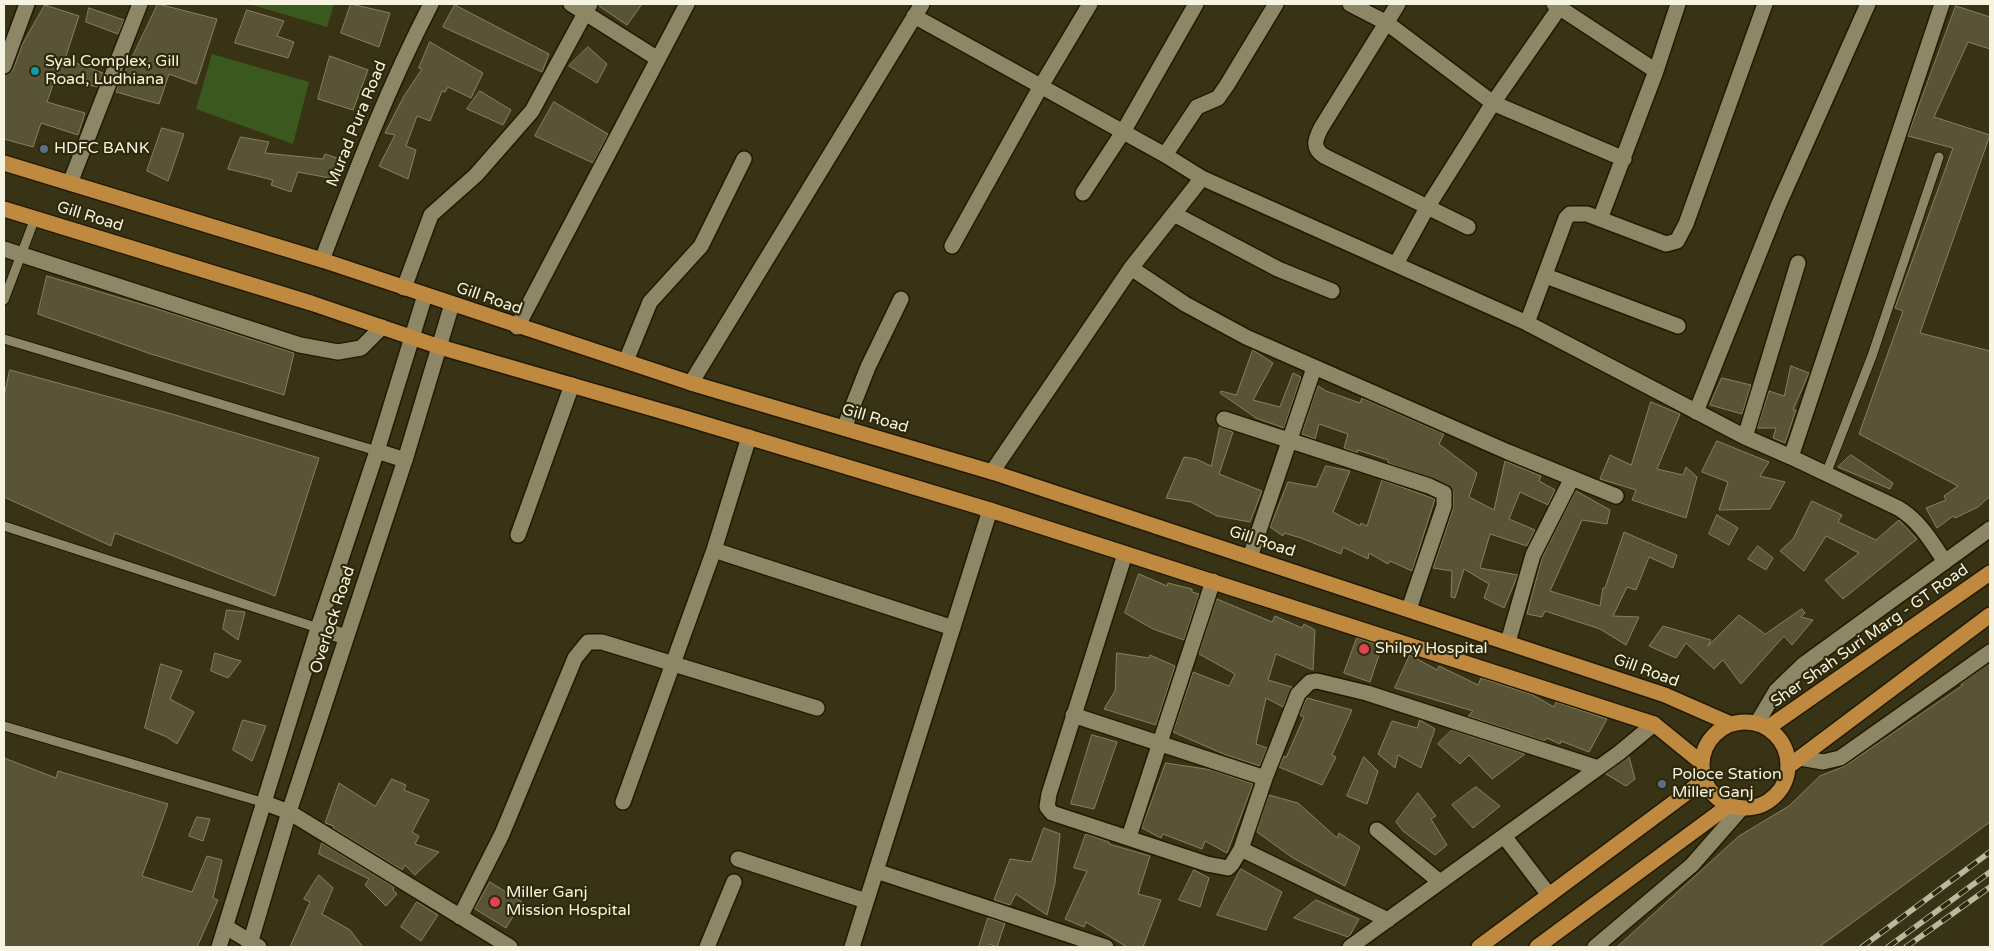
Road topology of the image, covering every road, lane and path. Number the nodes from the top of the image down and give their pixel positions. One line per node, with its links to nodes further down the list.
1 (27, 4): 20 (street)
2 (140, 4): 31 (street)
3 (431, 4): 42 (street, Murad Pura Road)
4 (571, 4): 16 (street)
5 (687, 4): 19 (street)
6 (1090, 4): 22 (street)
7 (1196, 4): 24 (street)
8 (1276, 4): 25 (street)
9 (1350, 4): 18 (street)
10 (1398, 4): 18 (street)
11 (1678, 4): 21 (street)
12 (1765, 4): 37 (street)
13 (1868, 4): 64 (street)
14 (1942, 4): 71 (street)
15 (1558, 5): 21 (street); 23 (street)
16 (588, 8): 19 (street); 47 (street)
17 (918, 10): 22 (street); 62 (street)
18 (1387, 23): 23 (street); 33 (street)
19 (658, 59): 56 (street)
20 (4, 66)
21 (1656, 71): 28 (street)
22 (1041, 86): 24 (street); 39 (street)
23 (1493, 103): 28 (street); 33 (street)
24 (1123, 132): 25 (street); 32 (street)
25 (1165, 155): 30 (street)
26 (1939, 157): 74 (lane)
27 (744, 159): 60 (street)
28 (1624, 159): 37 (street)
29 (4, 163): 31 (main road, Gill Road)
30 (1202, 178): 35 (street); 44 (street)
31 (70, 183): 42 (main road, Gill Road)
32 (1084, 193)
33 (1428, 206): 38 (street); 44 (street)
34 (4, 209): 36 (main road, Gill Road)
35 (1174, 214): 45 (street); 48 (street)
36 (35, 218): 41 (lane); 55 (main road, Gill Road)
37 (1600, 219): 46 (street)
38 (1468, 227)
39 (952, 246)
40 (4, 249): 41 (street)
41 (21, 255): 51 (lane); 55 (street)
42 (322, 260): 47 (main road, Gill Road)
43 (1798, 263): 68 (street)
44 (1396, 264): 53 (street)
45 (1131, 268): 61 (street); 73 (street)
46 (1546, 276): 53 (street); 54 (street)
47 (404, 288): 49 (main road, Gill Road)
48 (1332, 291)
49 (425, 295): 52 (main road, Gill Road); 57 (street, Overlock Road)
50 (901, 299): 66 (street)
51 (4, 300)
52 (452, 304): 56 (main road, Gill Road); 59 (street, Overlock Road)
53 (1528, 323): 64 (street)
54 (1678, 326)
55 (382, 327): 57 (main road, Gill Road)
56 (517, 327): 60 (main road, Gill Road)
57 (413, 338): 59 (main road, Gill Road); 70 (street, Overlock Road)
58 (4, 339): 70 (lane)
59 (440, 348): 63 (main road, Gill Road); 72 (street, Overlock Road)
60 (626, 362): 62 (main road, Gill Road)
61 (1314, 368): 69 (street); 75 (street)
62 (691, 383): 66 (main road, Gill Road)
63 (572, 385): 67 (main road, Gill Road); 80 (street)
64 (1696, 412): 68 (street)
65 (1224, 419): 69 (street)
66 (844, 428): 73 (main road, Gill Road)
67 (749, 437): 77 (main road, Gill Road); 81 (street)
68 (1745, 437): 71 (street)
69 (1288, 441): 83 (street); 87 (street)
70 (377, 451): 72 (street); 89 (street, Overlock Road)
71 (1791, 457): 74 (street)
72 (404, 460): 91 (street, Overlock Road)
73 (992, 472): 83 (main road, Gill Road)
74 (1826, 474): 84 (street)
75 (1572, 478): 76 (street); 92 (street)
76 (1616, 496)
77 (990, 510): 82 (main road, Gill Road); 90 (street)
78 (4, 526): 89 (lane)
79 (1990, 529): 84 (street)
80 (518, 536)
81 (714, 550): 90 (street); 94 (street)
82 (1125, 554): 86 (main road, Gill Road); 96 (street)
83 (1250, 557): 87 (main road, Gill Road)
84 (1945, 562): 99 (street)
85 (1990, 572): 99 (main road, Sher Shah Suri Marg - GT Road)
86 (1213, 581): 97 (main road, Gill Road); 101 (street)
87 (1410, 609): 92 (main road, Gill Road)
88 (1990, 615): 102 (main road)
89 (318, 628): 91 (street); 108 (street, Overlock Road)
90 (953, 628): 116 (street)
91 (346, 637): 110 (street, Overlock Road)
92 (1508, 642): 98 (main road, Gill Road)
93 (1990, 652): 102 (street)
94 (674, 664): 95 (street); 107 (street); 121 (street)
95 (817, 708)
96 (1073, 715): 101 (street); 113 (street)
97 (1654, 724): 103 (main road, Gill Road); 104 (street)
98 (1731, 724): 99 (main road); 103 (main road)
99 (1763, 725): 102 (main road, Sher Shah Suri Marg - GT Road)
100 (4, 726): 108 (lane)
101 (1159, 742): 105 (street); 113 (street)
102 (1794, 762): 109 (main road)
103 (1702, 763): 106 (main road)
104 (1598, 768): 105 (street); 112 (street)
105 (1265, 778): 114 (street)
106 (1704, 780): 109 (main road); 119 (main road)
107 (623, 802)
108 (264, 803): 110 (street); 123 (street, Overlock Road)
109 (1734, 808): 132 (main road); 133 (street)
110 (289, 812): 121 (street); 124 (street, Overlock Road)
111 (1377, 830): 118 (street)
112 (1504, 836): 118 (street); 119 (street)
113 (1129, 837): 114 (street)
114 (1240, 849): 122 (street)
115 (738, 860): 120 (street)
116 (876, 871): 120 (street); 129 (street)
117 (734, 882): 127 (street)
118 (1440, 882): 122 (street)
119 (1549, 895): 131 (main road)
120 (866, 901): 128 (street)
121 (460, 917): 126 (street)
122 (1388, 920): 130 (street)
123 (226, 927): 124 (street); 125 (street, Overlock Road)
124 (253, 946)
125 (219, 947)
126 (510, 947)
127 (707, 947)
128 (852, 947)
129 (1106, 947)
130 (1350, 947)
131 (1479, 947)
132 (1537, 947)
133 (1596, 947)

